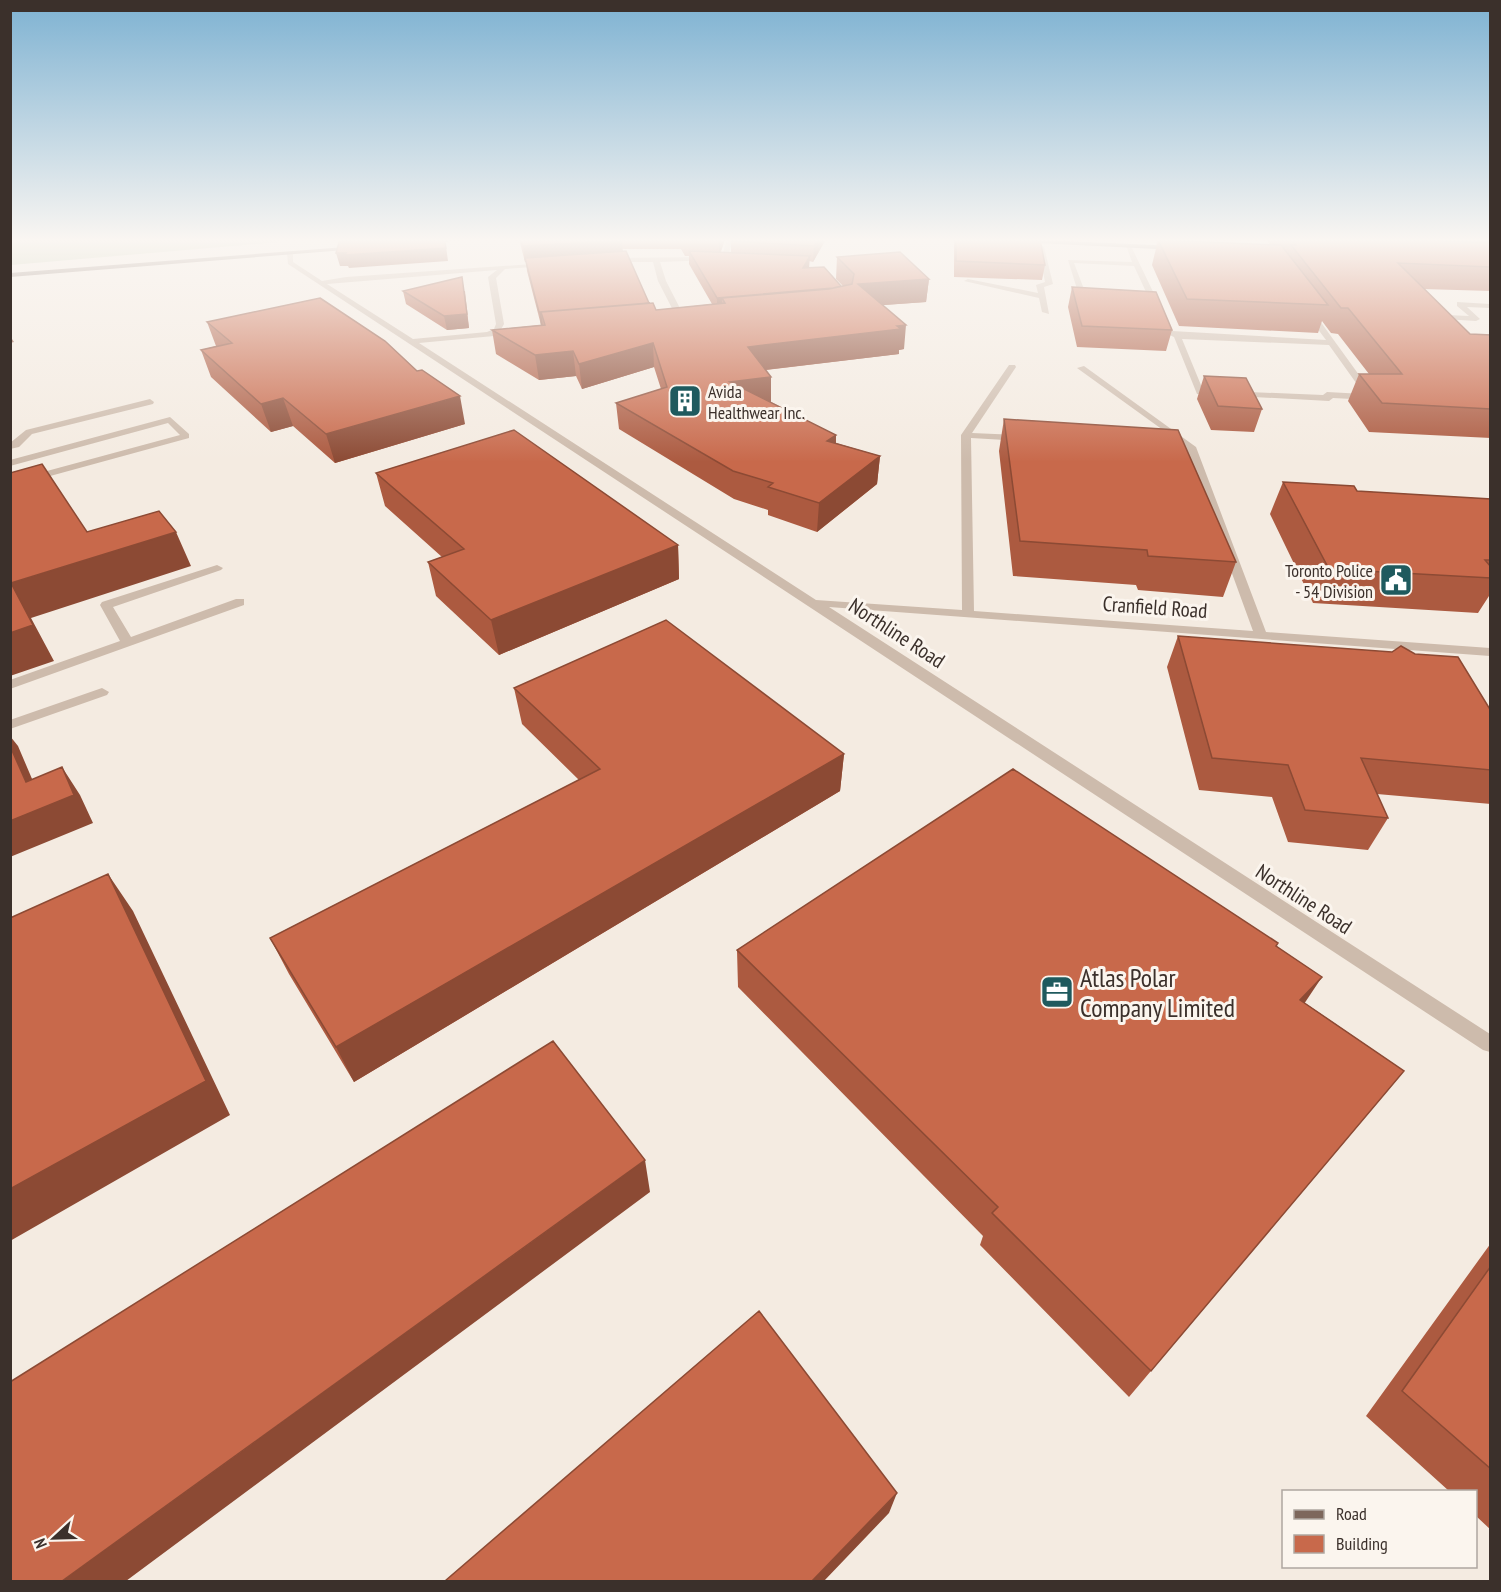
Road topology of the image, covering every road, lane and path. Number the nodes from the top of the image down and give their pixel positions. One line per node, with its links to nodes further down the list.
1 (367, 313): 12 (street, Northline Road)
2 (498, 313): 10 (street)
3 (678, 313): 8 (street)
4 (1160, 313): 11 (street)
5 (1310, 313): 13 (street)
6 (1472, 313): 7 (street)
7 (1447, 317)
8 (682, 320)
9 (520, 331): 10 (street)
10 (490, 333): 12 (street)
11 (1177, 336): 13 (street); 13 (street)
12 (410, 342): 26 (street, Northline Road)
13 (1332, 344)
14 (1012, 367): 17 (street)
15 (1082, 368): 21 (street)
16 (150, 402): 20 (street)
17 (966, 435): 18 (street); 27 (street)
18 (1037, 439)
19 (1156, 445): 21 (street)
20 (10, 446)
21 (1191, 447): 28 (street)
22 (10, 463): 23 (street)
23 (10, 484)
24 (217, 568): 29 (street)
25 (240, 602): 29 (street)
26 (816, 603): 27 (street, Cranfield Road); 34 (street, Northline Road)
27 (968, 614): 28 (street, Cranfield Road)
28 (1260, 633): 30 (street, Cranfield Road)
29 (128, 643): 31 (street)
30 (1491, 652)
31 (10, 685)
32 (102, 692): 33 (street)
33 (10, 725)
34 (1491, 1044)

